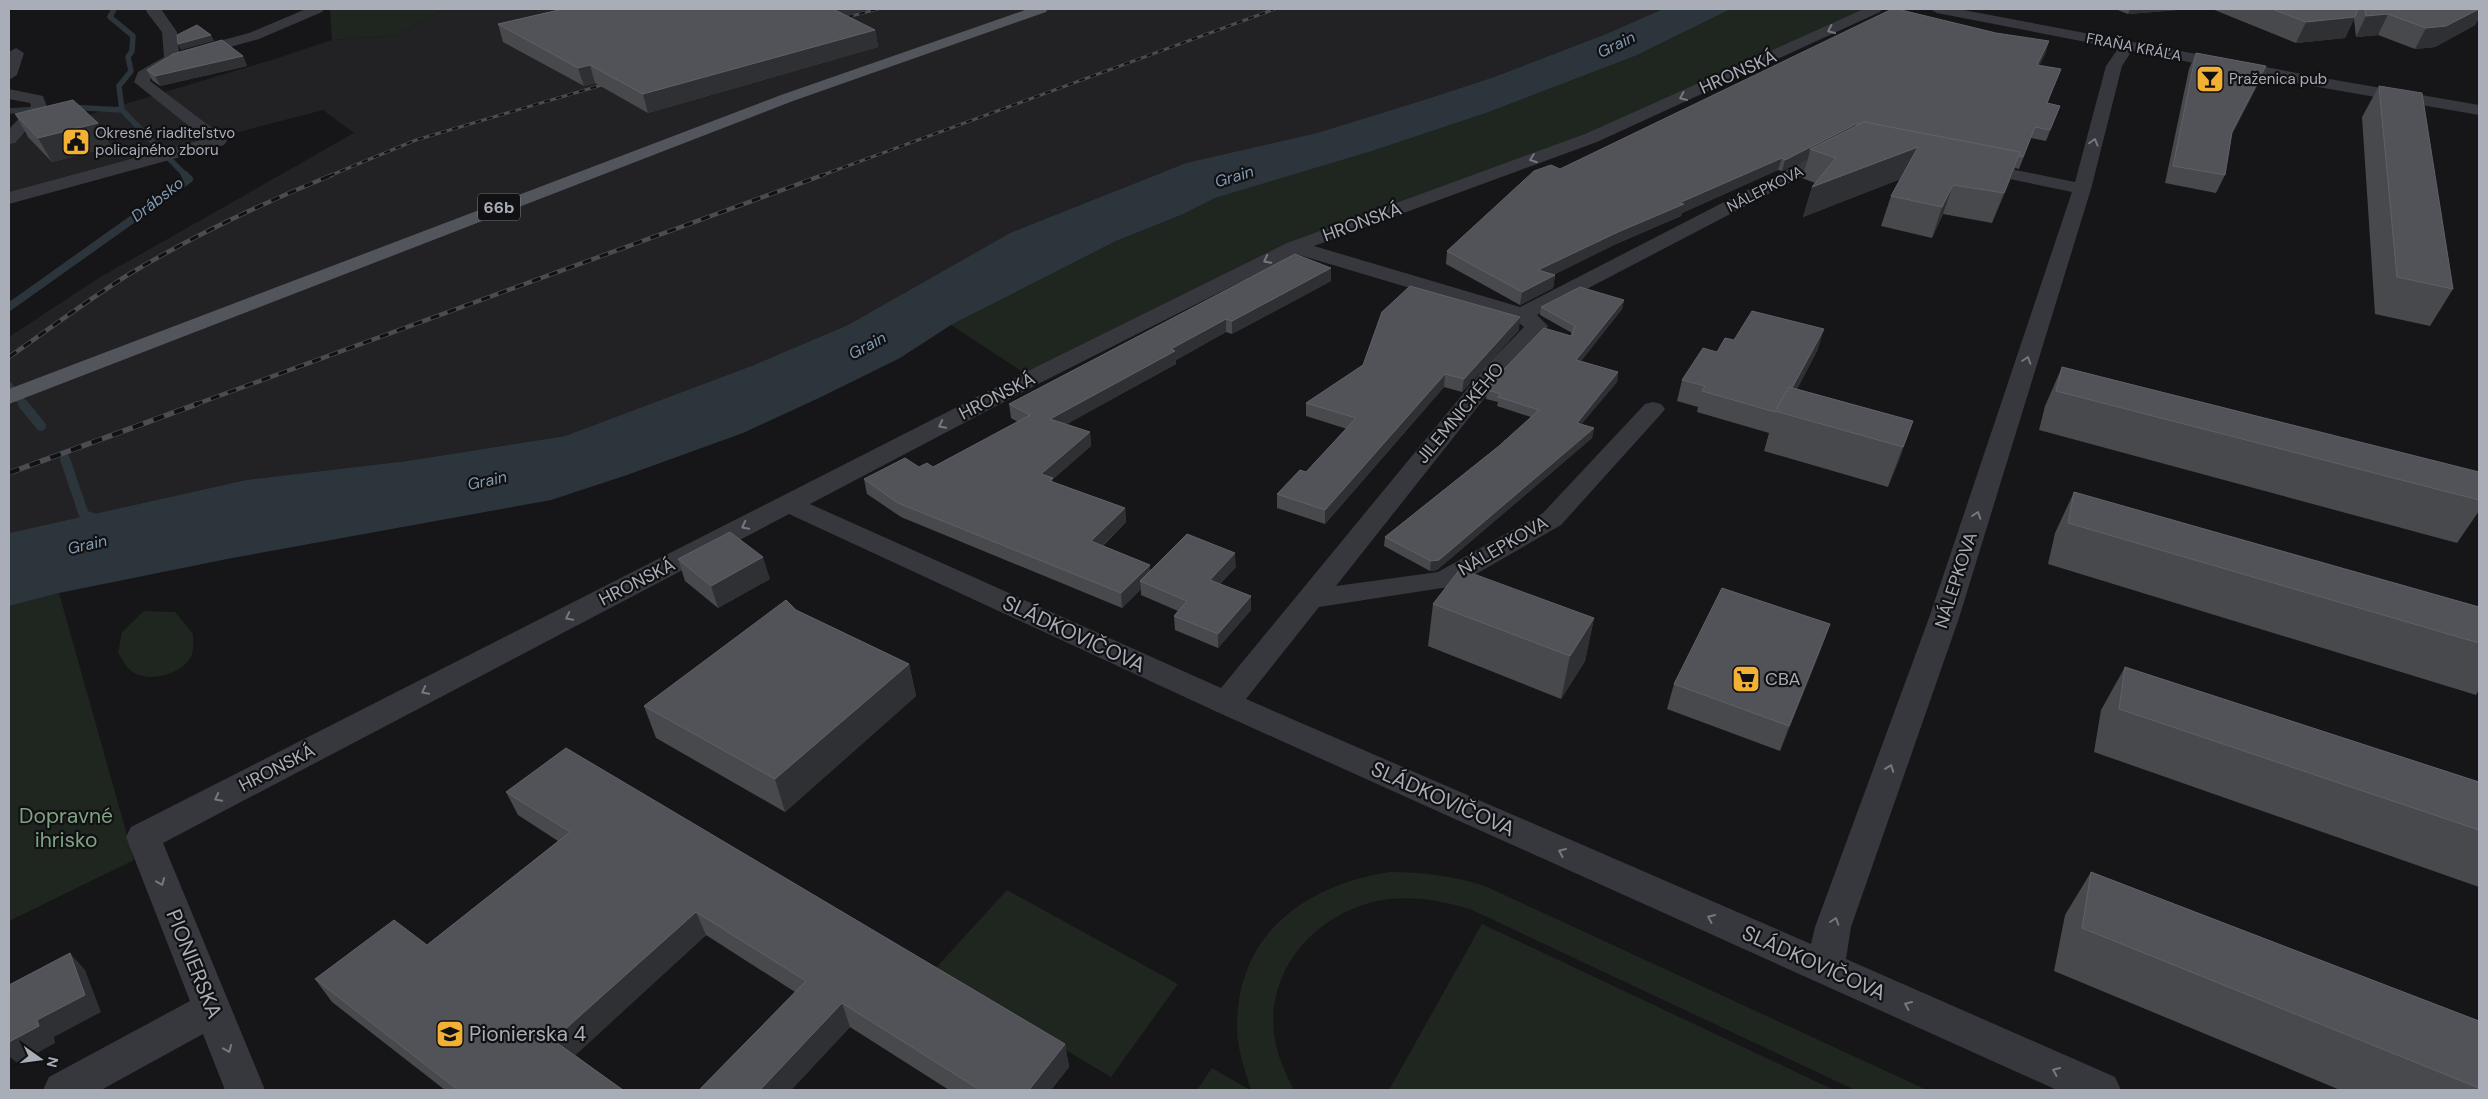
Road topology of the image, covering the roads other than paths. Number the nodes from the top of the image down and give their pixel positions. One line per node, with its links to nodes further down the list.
1 (154, 9): 8 (street)
2 (316, 9): 8 (street)
3 (1041, 9): 19 (main road, 66b)
4 (1875, 9): 17 (street, HRONSKÁ, one-way to 17)
5 (1944, 9): 6 (street, FRAŇA KRÁĽA)
6 (2128, 46): 11 (street, FRAŇA KRÁĽA); 15 (street, NÁLEPKOVA, one-way to 6)
7 (16, 53): 9 (street)
8 (172, 59): 16 (street)
9 (9, 76): 10 (street)
10 (14, 94): 12 (street)
11 (2479, 110)
12 (9, 139)
13 (1854, 142): 18 (street, NÁLEPKOVA)
14 (1958, 164): 15 (street)
15 (2082, 189): 25 (street, NÁLEPKOVA, one-way to 15)
16 (9, 198)
17 (1294, 246): 18 (street); 21 (street, HRONSKÁ, one-way to 21)
18 (1522, 314): 22 (street, JILEMNICKÉHO)
19 (9, 397)
20 (1653, 409): 22 (street, NÁLEPKOVA)
21 (788, 504): 23 (street, SLÁDKOVIČOVA); 24 (street, HRONSKÁ, one-way to 24)
22 (1310, 599): 23 (street, JILEMNICKÉHO)
23 (1226, 703): 25 (street, SLÁDKOVIČOVA, one-way to 23)
24 (143, 837): 26 (street, PIONIERSKA, one-way to 26)
25 (1825, 969): 29 (street, SLÁDKOVIČOVA, one-way to 25)
26 (212, 1009): 27 (street); 28 (street, PIONIERSKA, one-way to 28)
27 (62, 1090)
28 (245, 1090)
29 (2101, 1090)

